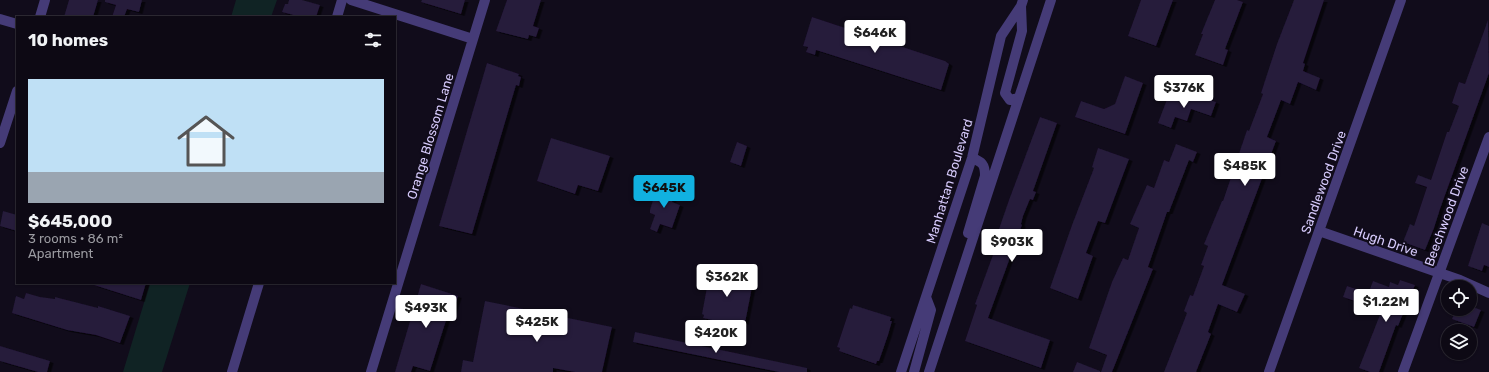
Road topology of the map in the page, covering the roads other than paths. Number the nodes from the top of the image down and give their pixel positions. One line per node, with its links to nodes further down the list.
1 (45, 0): 8 (street)
2 (342, 0): 9 (street)
3 (351, 0): 12 (street)
4 (485, 0): 12 (street, Orange Blossom Lane)
5 (1051, 0): 14 (street)
6 (1401, 0): 18 (street, Sandlewood Drive)
7 (1022, 3): 14 (street); 17 (street, Manhattan Boulevard)
8 (40, 16)
9 (337, 16)
10 (0, 20): 11 (street)
11 (16, 24)
12 (473, 39): 25 (street, Orange Blossom Lane)
13 (16, 94): 16 (street)
14 (1019, 98): 19 (street)
15 (1489, 137): 20 (street, Beechwood Drive)
16 (0, 143)
17 (972, 158): 19 (street); 23 (street, Manhattan Boulevard)
18 (1319, 231): 20 (street, Hugh Drive); 29 (street, Sandlewood Drive)
19 (969, 250): 28 (street)
20 (1440, 273): 22 (street, Hugh Drive); 30 (street, Beechwood Drive)
21 (258, 284): 24 (street)
22 (1489, 293)
23 (926, 296): 26 (street, Manhattan Boulevard); 27 (street)
24 (232, 372)
25 (371, 372)
26 (901, 372)
27 (914, 372)
28 (929, 372)
29 (1269, 372)
30 (1403, 372)

